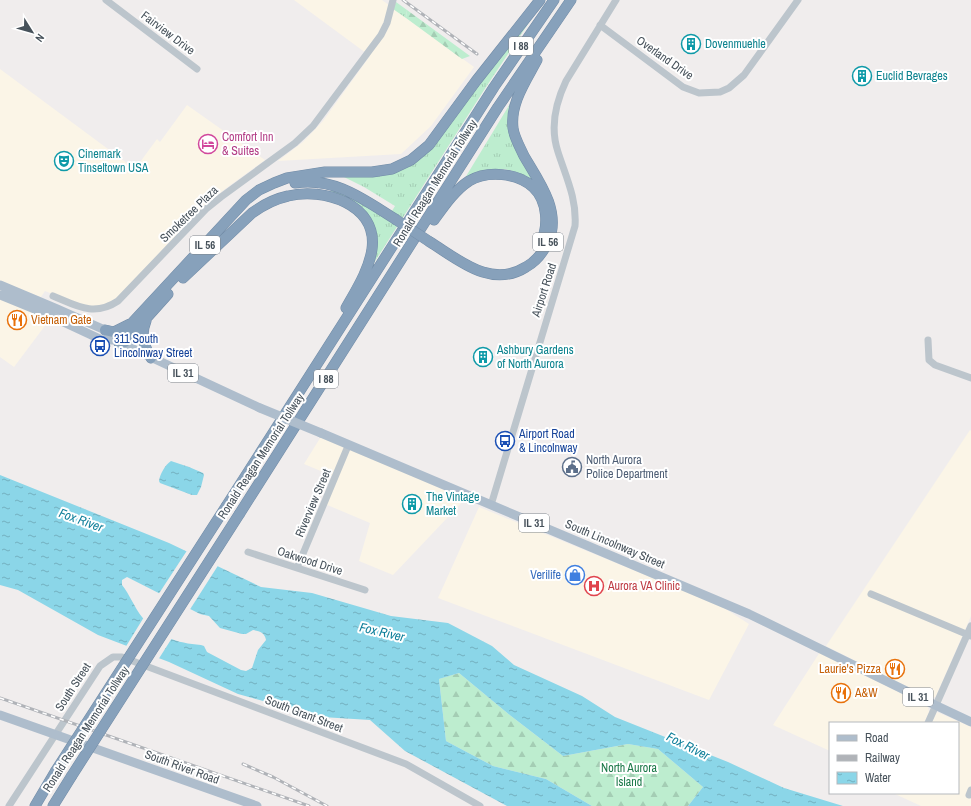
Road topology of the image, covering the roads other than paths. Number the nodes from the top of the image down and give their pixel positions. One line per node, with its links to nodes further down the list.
1 (106, 0): 10 (street, Fairview Drive)
2 (393, 0): 18 (street, Smoketree Plaza)
3 (540, 0): 11 (highway, IL 56)
4 (554, 0): 24 (highway, Ronald Reagan Memorial Tollway / I 88)
5 (571, 0): 8 (highway, Ronald Reagan Memorial Tollway / I 88)
6 (616, 0): 9 (street, Airport Road)
7 (798, 0): 9 (street, Overland Drive)
8 (559, 17): 13 (highway, IL 56); 14 (highway, Ronald Reagan Memorial Tollway / I 88)
9 (600, 25): 28 (street, Airport Road)
10 (197, 69)
11 (287, 178): 12 (highway); 20 (highway, IL 56)
12 (397, 217): 13 (highway, IL 56, bridge); 15 (highway, IL 56)
13 (432, 239): 14 (highway)
14 (411, 245): 41 (highway, Ronald Reagan Memorial Tollway / I 88, bridge)
15 (181, 280): 19 (highway, IL 56); 24 (highway)
16 (0, 285): 21 (main road, South Lincolnway Street / IL 31)
17 (0, 295): 23 (main road, South Lincolnway Street)
18 (53, 296)
19 (146, 319): 23 (highway); 25 (highway)
20 (132, 323): 21 (highway); 23 (highway, IL 56)
21 (105, 330): 23 (main road, South Lincolnway Street / IL 31)
22 (928, 340): 26 (street)
23 (118, 343): 25 (main road, South Lincolnway Street / IL 31)
24 (325, 353): 43 (highway, Ronald Reagan Memorial Tollway / I 88, bridge)
25 (151, 358): 27 (main road, South Lincolnway Street / IL 31, bridge)
26 (971, 378)
27 (348, 446): 28 (main road, South Lincolnway Street / IL 31); 30 (street, Riverview Street)
28 (491, 505): 36 (main road, South Lincolnway Street / IL 31)
29 (248, 552): 30 (street, Oakwood Drive)
30 (297, 568): 31 (street, Oakwood Drive)
31 (365, 590)
32 (871, 594): 34 (street)
33 (971, 626): 34 (street)
34 (969, 635): 36 (street)
35 (113, 657): 40 (street, South Street); 45 (street, South Grant Street)
36 (935, 705): 38 (street); 39 (main road, South Lincolnway Street / IL 31)
37 (0, 715): 40 (main road, South River Road)
38 (928, 722)
39 (971, 722)
40 (55, 734): 42 (street, South Street); 44 (main road, South River Road)
41 (55, 804)
42 (9, 806)
43 (35, 806)
44 (257, 806)
45 (480, 806)

